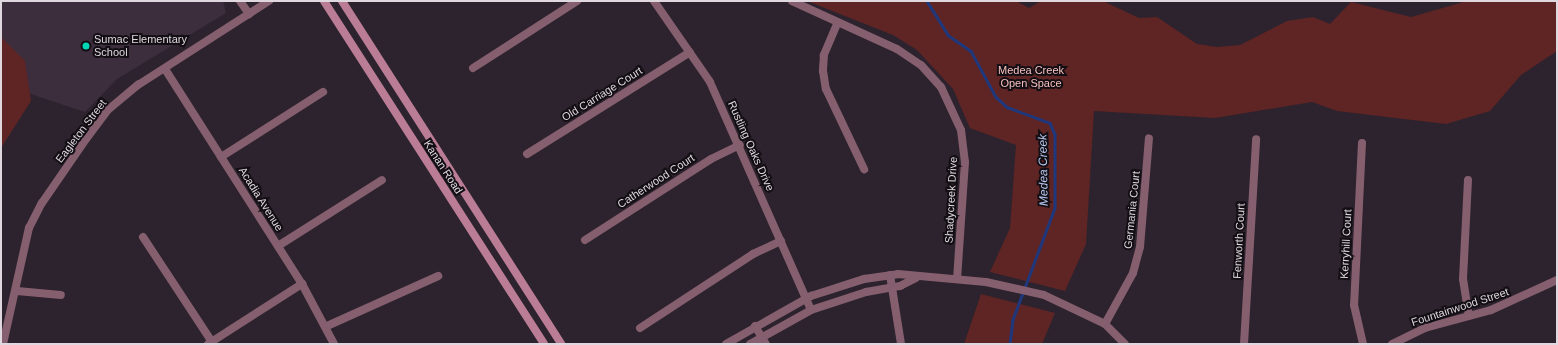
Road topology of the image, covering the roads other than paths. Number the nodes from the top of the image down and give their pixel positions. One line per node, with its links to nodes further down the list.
1 (240, 1): 8 (street)
2 (269, 1): 8 (street, Eagleton Street)
3 (324, 1): 47 (main road, Kanan Road)
4 (342, 1): 48 (main road, Kanan Road)
5 (577, 1): 11 (street)
6 (654, 1): 10 (street, Rustling Oaks Drive)
7 (792, 1): 9 (street, Shadycreek Drive)
8 (249, 14): 12 (street, Eagleton Street)
9 (837, 24): 20 (street); 30 (street, Shadycreek Drive)
10 (690, 52): 17 (street, Rustling Oaks Drive); 18 (street, Old Carriage Court)
11 (473, 68)
12 (165, 69): 19 (street, Acadia Avenue); 34 (street, Eagleton Street)
13 (323, 92): 19 (street)
14 (1149, 138): 39 (street, Germania Court)
15 (1256, 139): 54 (street, Fenworth Court)
16 (1362, 143): 55 (street, Kerryhill Court)
17 (740, 145): 24 (street, Catherwood Court); 25 (street, Rustling Oaks Drive)
18 (527, 154)
19 (221, 157): 26 (street, Acadia Avenue)
20 (864, 169)
21 (382, 180): 26 (street)
22 (1468, 180): 38 (street)
23 (143, 237): 44 (street)
24 (585, 240)
25 (781, 241): 36 (street, Rustling Oaks Drive); 42 (street)
26 (278, 246): 32 (street, Acadia Avenue)
27 (890, 275): 29 (street); 33 (street); 36 (street)
28 (438, 276): 40 (street)
29 (916, 278): 30 (street); 33 (street)
30 (957, 278): 39 (street)
31 (1557, 280): 38 (street, Fountainwood Street)
32 (302, 284): 40 (street, Acadia Avenue); 44 (street)
33 (892, 288): 37 (street); 52 (street)
34 (17, 291): 35 (street); 45 (street, Eagleton Street)
35 (62, 295)
36 (806, 298): 37 (street, Rustling Oaks Drive); 41 (street)
37 (811, 310): 43 (street)
38 (1469, 316): 56 (street, Fountainwood Street)
39 (1105, 324): 53 (street)
40 (327, 326): 46 (street, Acadia Avenue)
41 (754, 326): 43 (street); 49 (street)
42 (640, 328)
43 (762, 336): 50 (street); 51 (street)
44 (210, 343)
45 (3, 344)
46 (334, 344)
47 (544, 344)
48 (561, 344)
49 (726, 344)
50 (750, 344)
51 (766, 344)
52 (901, 344)
53 (1124, 344)
54 (1244, 344)
55 (1363, 344)
56 (1392, 344)

